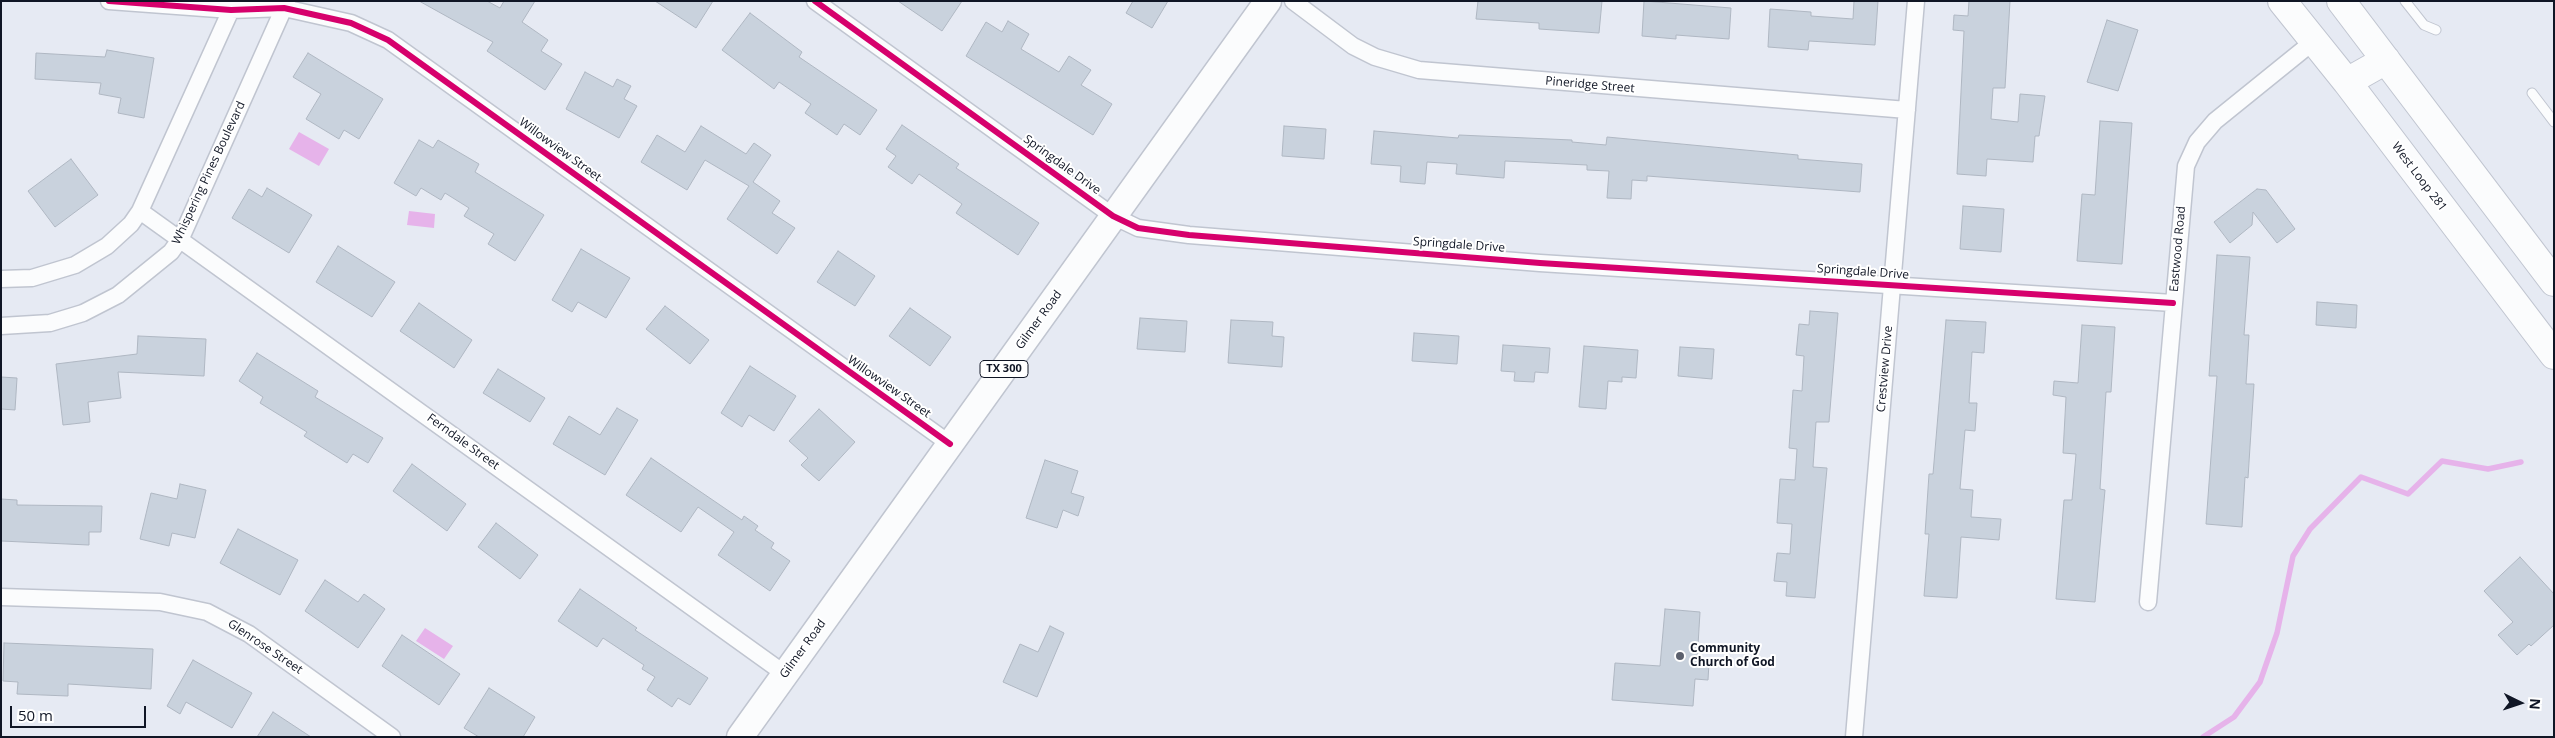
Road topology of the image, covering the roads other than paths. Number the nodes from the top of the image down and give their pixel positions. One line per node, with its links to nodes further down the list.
1 (109, 1): 10 (street, Willowview Street)
2 (815, 1): 19 (street, Springdale Drive)
3 (1268, 1): 19 (main road, Gilmer Road / TX 300)
4 (1293, 1): 16 (street, Pineridge Street)
5 (1916, 1): 16 (street, Crestview Drive)
6 (2282, 1): 12 (highway, West Loop 281)
7 (2341, 1): 13 (highway)
8 (2405, 1): 11 (lane)
9 (286, 5): 10 (street, Willowview Street); 20 (street, Whispering Pines Boulevard); 27 (street, Willowview Street)
10 (233, 6): 18 (street)
11 (2436, 30)
12 (2314, 41): 14 (highway, West Loop 281); 24 (street, Eastwood Road)
13 (2386, 60): 14 (highway); 21 (highway)
14 (2347, 82): 26 (highway, West Loop 281)
15 (2532, 93): 17 (lane)
16 (1907, 110): 23 (street, Crestview Drive)
17 (2554, 122)
18 (140, 211): 20 (street, Ferndale Street); 22 (street)
19 (1114, 216): 23 (street, Springdale Drive); 27 (main road, Gilmer Road / TX 300)
20 (181, 238): 25 (street, Whispering Pines Boulevard); 30 (street, Ferndale Street)
21 (2551, 273)
22 (1, 278)
23 (1892, 285): 24 (street, Springdale Drive); 33 (street, Crestview Drive)
24 (2173, 303): 29 (street, Eastwood Road)
25 (1, 326)
26 (2554, 355)
27 (950, 444): 30 (main road, Gilmer Road / TX 300)
28 (1, 597): 31 (street, Glenrose Street)
29 (2148, 602)
30 (785, 674): 32 (main road, Gilmer Road / TX 300)
31 (392, 737)
32 (740, 737)
33 (1854, 737)

